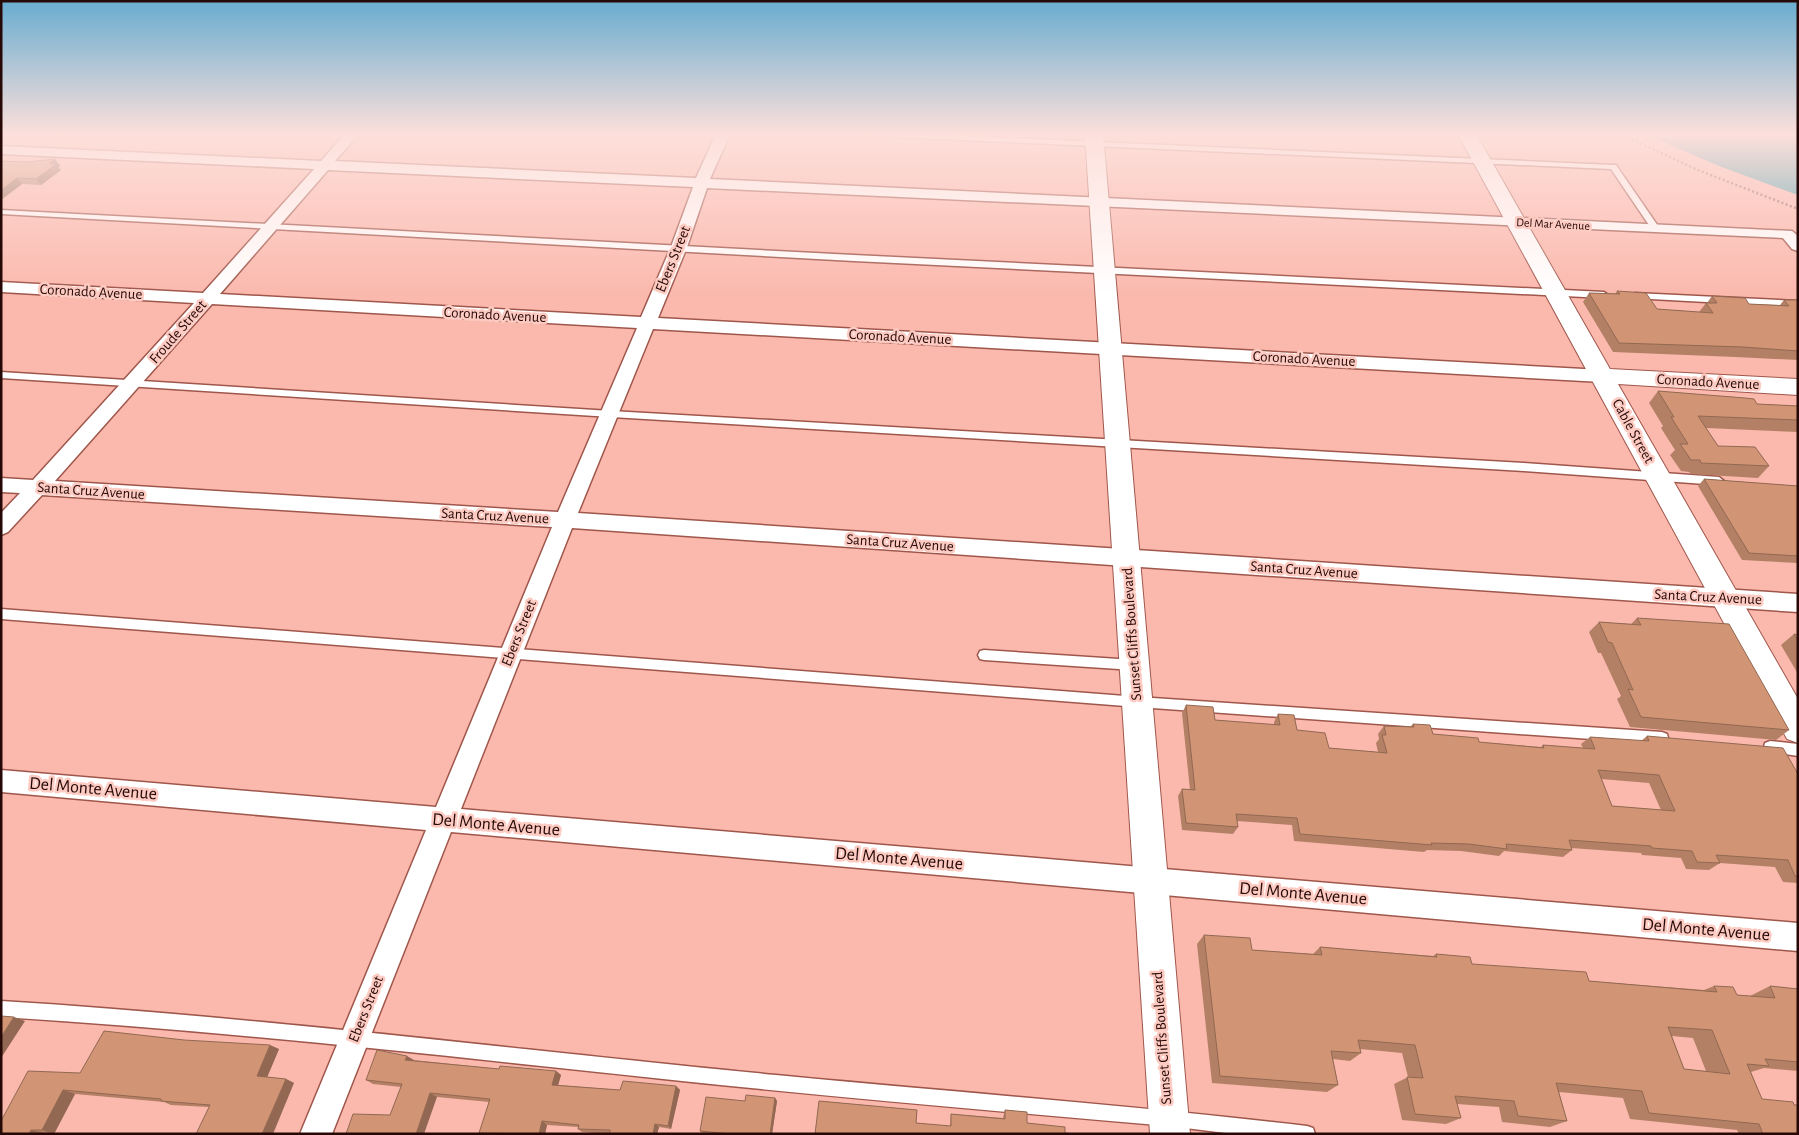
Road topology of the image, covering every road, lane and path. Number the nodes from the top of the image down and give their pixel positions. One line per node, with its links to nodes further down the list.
1 (306, 187): 12 (street, Froude Street)
2 (701, 187): 15 (street, Ebers Street)
3 (767, 187): 8 (street, Del Mar Avenue)
4 (1098, 187): 8 (main road, Sunset Cliffs Boulevard)
5 (1497, 187): 11 (main road, Cable Street)
6 (1627, 187): 13 (lane)
7 (1742, 187): 9 (path)
8 (1099, 202): 11 (street, Del Mar Avenue); 16 (main road, Sunset Cliffs Boulevard)
9 (1798, 209)
10 (1, 212): 12 (lane)
11 (1517, 222): 13 (street, Del Mar Avenue); 18 (main road, Cable Street)
12 (271, 227): 15 (lane); 21 (street, Froude Street)
13 (1656, 229): 14 (street, Del Mar Avenue)
14 (1798, 246)
15 (679, 248): 16 (lane); 23 (street, Ebers Street)
16 (1104, 270): 18 (lane); 24 (main road, Sunset Cliffs Boulevard)
17 (1, 287): 21 (street, Coronado Avenue)
18 (1555, 292): 19 (lane); 26 (main road, Cable Street)
19 (1614, 295)
20 (1623, 296): 22 (lane)
21 (206, 299): 23 (street, Coronado Avenue); 27 (street, Froude Street)
22 (1798, 304)
23 (647, 323): 24 (street, Coronado Avenue); 29 (street, Ebers Street)
24 (1110, 348): 26 (street, Coronado Avenue); 30 (main road, Sunset Cliffs Boulevard)
25 (1, 375): 27 (lane)
26 (1602, 376): 28 (main road, Coronado Avenue); 31 (main road, Cable Street)
27 (132, 384): 29 (lane); 34 (street, Froude Street)
28 (1798, 387)
29 (611, 414): 30 (lane); 35 (street, Ebers Street)
30 (1118, 444): 31 (lane); 37 (main road, Sunset Cliffs Boulevard)
31 (1659, 478): 32 (lane); 38 (main road, Cable Street)
32 (1728, 482)
33 (1, 485): 34 (street, Santa Cruz Avenue)
34 (36, 488): 35 (street, Santa Cruz Avenue); 36 (street, Froude Street)
35 (565, 520): 37 (street, Santa Cruz Avenue); 41 (street, Ebers Street)
36 (1, 527)
37 (1126, 558): 38 (street, Santa Cruz Avenue); 43 (main road, Sunset Cliffs Boulevard)
38 (1726, 599): 39 (street, Santa Cruz Avenue); 45 (main road, Cable Street)
39 (1798, 603)
40 (1, 614): 41 (lane)
41 (511, 654): 44 (lane); 50 (street, Ebers Street)
42 (984, 655): 43 (lane)
43 (1134, 665): 44 (main road, Sunset Cliffs Boulevard)
44 (1138, 702): 46 (lane); 51 (main road, Sunset Cliffs Boulevard)
45 (1798, 728)
46 (1674, 739)
47 (1760, 746): 48 (lane)
48 (1798, 750)
49 (1, 781): 50 (street, Del Monte Avenue)
50 (443, 820): 51 (street, Del Monte Avenue); 54 (street, Ebers Street)
51 (1150, 880): 52 (street, Del Monte Avenue); 55 (main road, Sunset Cliffs Boulevard)
52 (1798, 938)
53 (1, 1009): 54 (lane)
54 (354, 1039): 55 (lane); 56 (street, Ebers Street)
55 (1169, 1126): 57 (lane)
56 (316, 1134)
57 (1307, 1134)

